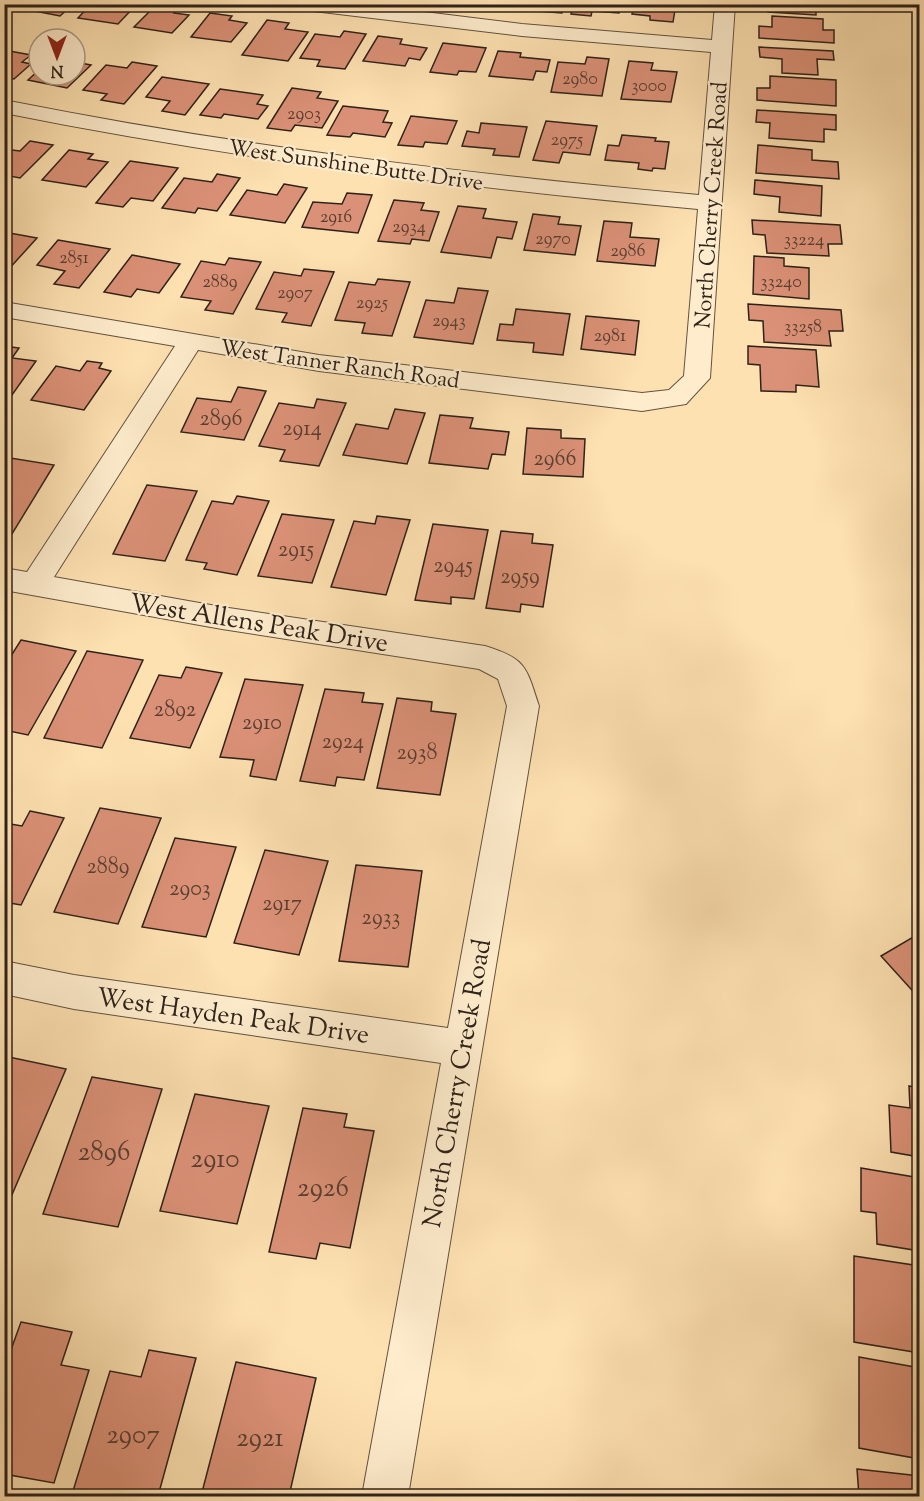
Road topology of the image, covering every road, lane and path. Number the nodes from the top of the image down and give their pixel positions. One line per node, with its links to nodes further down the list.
1 (305, 4): 3 (street)
2 (725, 4): 3 (street, North Cherry Creek Road)
3 (722, 47): 5 (street, North Cherry Creek Road)
4 (4, 106): 5 (street, West Sunshine Butte Drive)
5 (710, 203): 8 (street, North Cherry Creek Road)
6 (4, 309): 7 (street, West Tanner Ranch Road)
7 (190, 342): 8 (street, West Tanner Ranch Road); 10 (street)
8 (677, 398)
9 (4, 579): 10 (street, West Allens Peak Drive)
10 (34, 585): 11 (street, West Allens Peak Drive)
11 (512, 672): 13 (street, North Cherry Creek Road)
12 (4, 976): 13 (street, West Hayden Peak Drive)
13 (462, 1048): 14 (street, North Cherry Creek Road)
14 (386, 1497)

